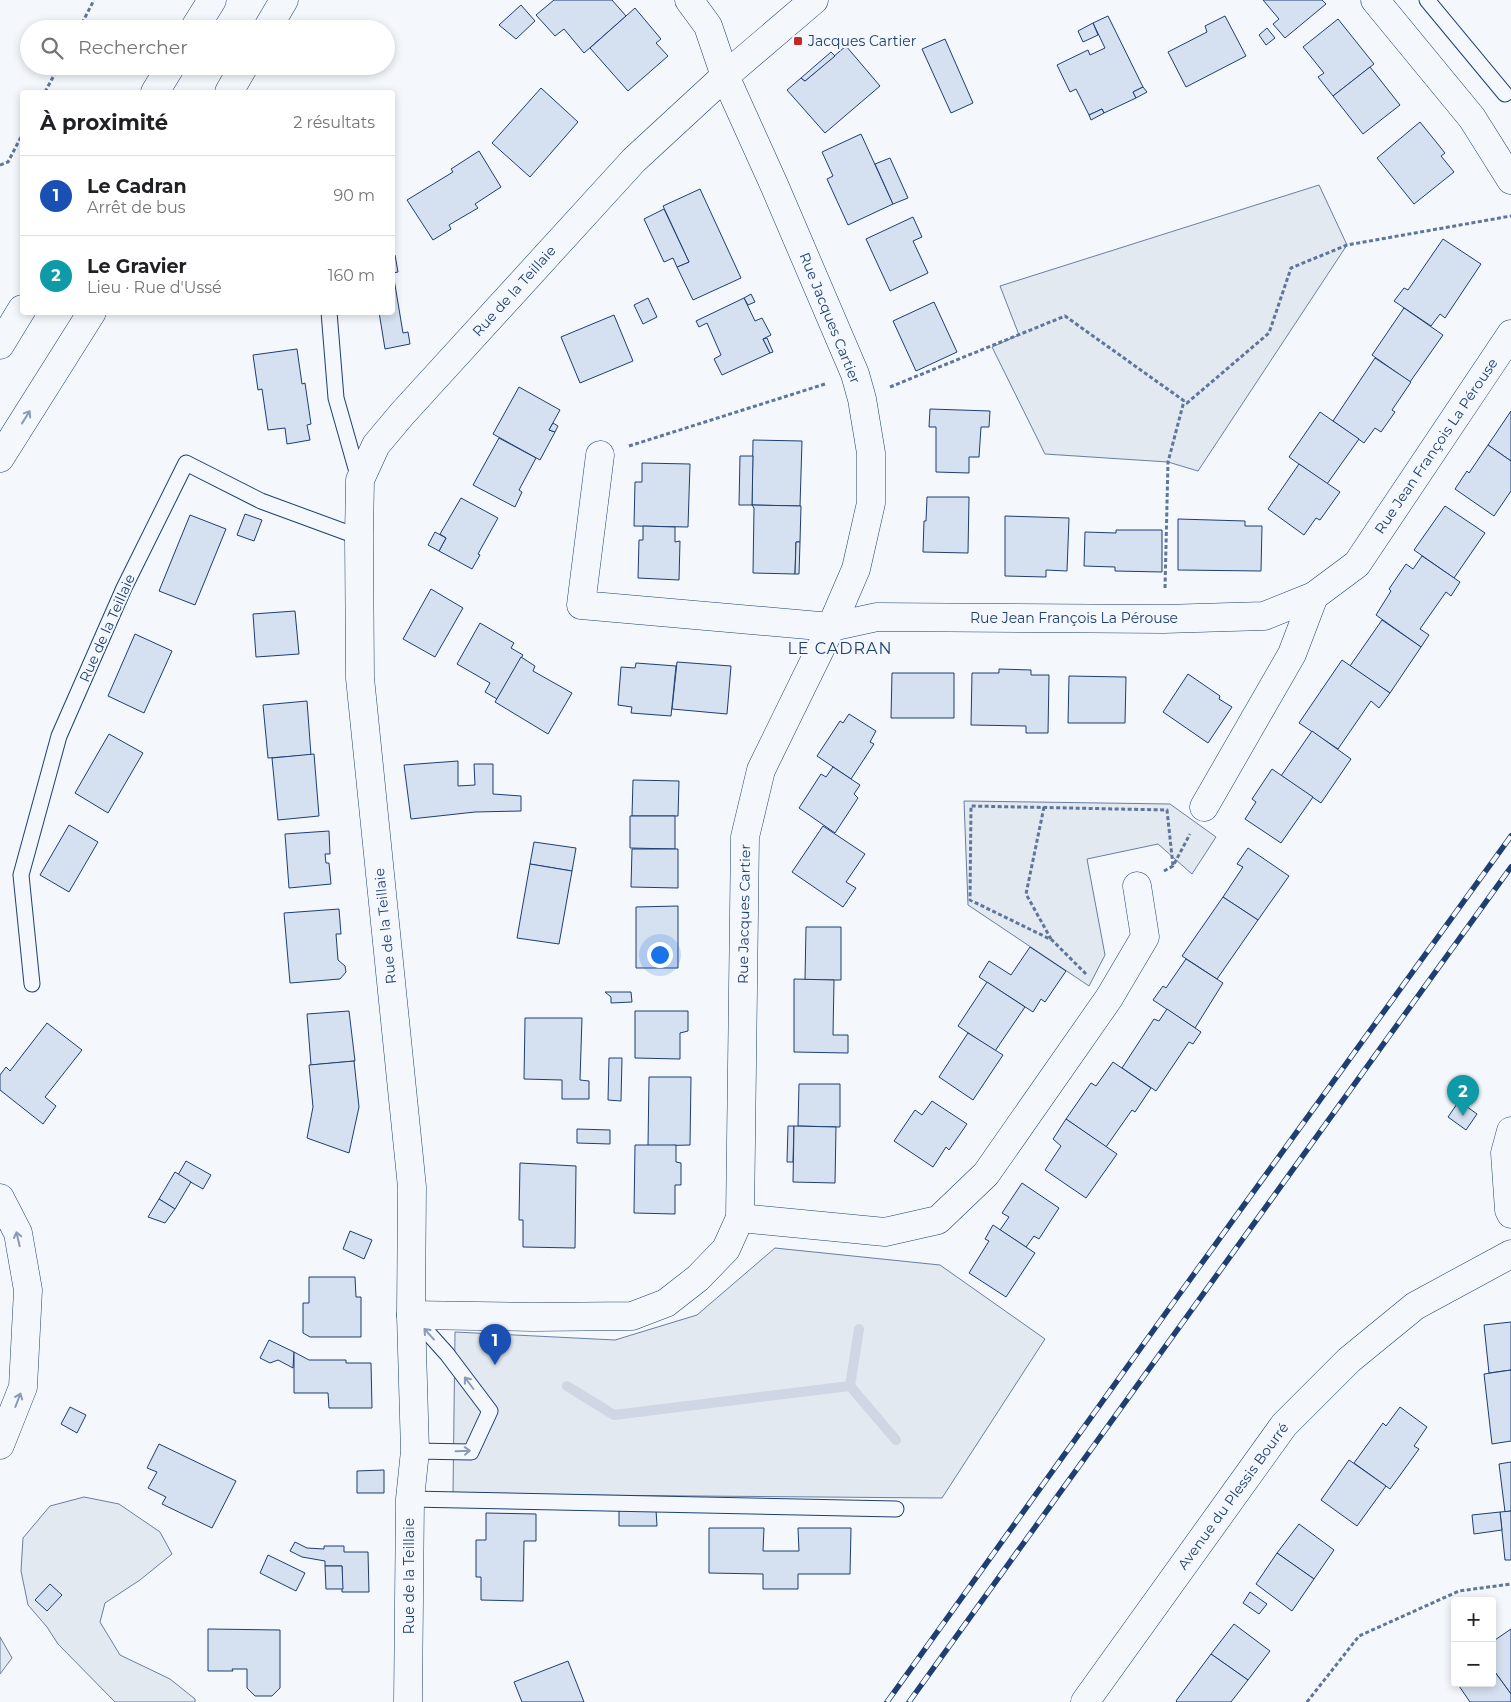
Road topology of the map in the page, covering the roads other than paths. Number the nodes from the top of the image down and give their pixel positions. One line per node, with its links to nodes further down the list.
1 (212, 0): 7 (main road)
2 (284, 0): 8 (main road)
3 (689, 0): 11 (main road)
4 (814, 0): 11 (main road, Rue de la Teillaie)
5 (1375, 0): 15 (main road)
6 (1427, 0): 14 (lane)
7 (200, 20)
8 (272, 20)
9 (165, 75): 12 (main road)
10 (239, 75): 13 (main road)
11 (725, 76): 25 (main road, Rue de la Teillaie); 28 (main road, Rue Jacques Cartier)
12 (156, 90)
13 (230, 90)
14 (1505, 94)
15 (1511, 180)
16 (20, 297): 20 (main road)
17 (20, 312): 22 (main road)
18 (90, 315): 24 (main road, one-way to 18)
19 (329, 315): 25 (lane)
20 (0, 317)
21 (1511, 334): 27 (main road, Rue Jean François La Pérouse)
22 (0, 345)
23 (600, 455): 28 (main road)
24 (0, 458)
25 (360, 480): 26 (main road, Rue de la Teillaie)
26 (359, 537): 31 (lane, Rue de la Teillaie); 37 (main road, Rue de la Teillaie)
27 (1314, 596): 28 (main road, Rue Jean François La Pérouse); 29 (main road)
28 (831, 627): 35 (main road, Rue Jacques Cartier)
29 (1204, 807)
30 (1137, 886): 35 (main road)
31 (32, 984)
32 (1511, 1131): 34 (main road)
33 (0, 1198): 38 (main road, one-way to 33)
34 (1511, 1214)
35 (740, 1218): 37 (main road, Rue Jacques Cartier)
36 (1511, 1254): 43 (main road, Avenue du Plessis Bourré)
37 (411, 1314): 39 (main road, Rue de la Teillaie); 39 (lane, one-way to 37)
38 (0, 1445)
39 (415, 1451): 40 (main road, Rue de la Teillaie)
40 (410, 1499): 41 (lane); 42 (main road, Rue de la Teillaie)
41 (896, 1508)
42 (408, 1702)
43 (1085, 1702)

